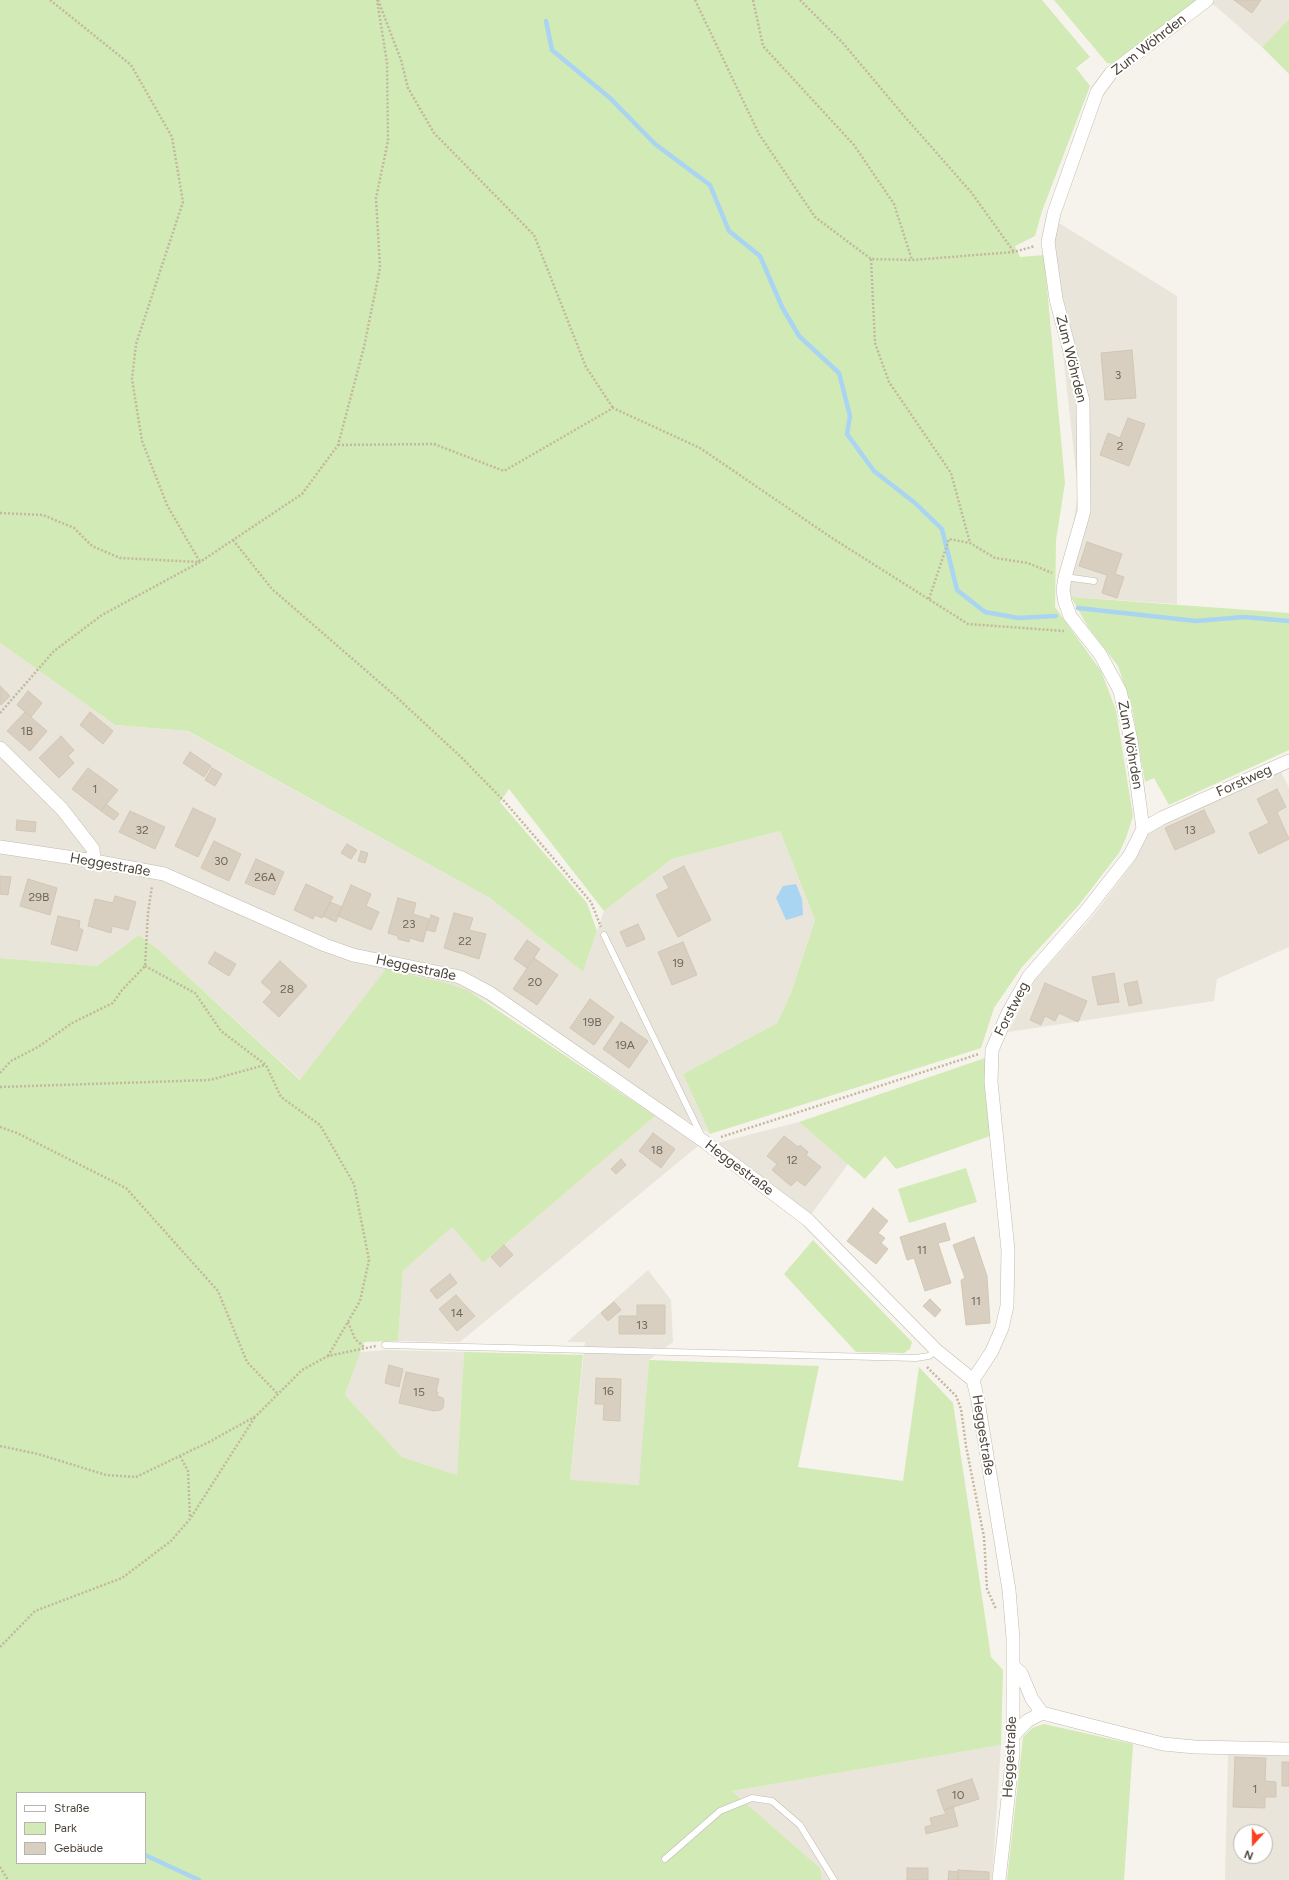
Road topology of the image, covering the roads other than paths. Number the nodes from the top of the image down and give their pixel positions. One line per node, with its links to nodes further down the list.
1 (1207, 0): 2 (street, Zum Wöhrden)
2 (1065, 577): 3 (lane); 6 (street, Zum Wöhrden)
3 (1094, 580)
4 (0, 748): 8 (street)
5 (1289, 761): 6 (street, Forstweg)
6 (1143, 829): 13 (street, Forstweg)
7 (0, 847): 8 (street, Heggestraße)
8 (94, 860): 10 (street, Heggestraße)
9 (604, 935): 10 (lane)
10 (705, 1142): 12 (street, Heggestraße)
11 (385, 1345): 12 (lane)
12 (936, 1350): 13 (street, Heggestraße)
13 (973, 1380): 14 (street, Heggestraße)
14 (1013, 1666): 15 (street); 16 (street, Heggestraße)
15 (1042, 1713): 16 (street); 17 (street)
16 (1013, 1736): 20 (street, Heggestraße)
17 (1289, 1749)
18 (665, 1859): 19 (lane)
19 (834, 1880)
20 (999, 1880)

